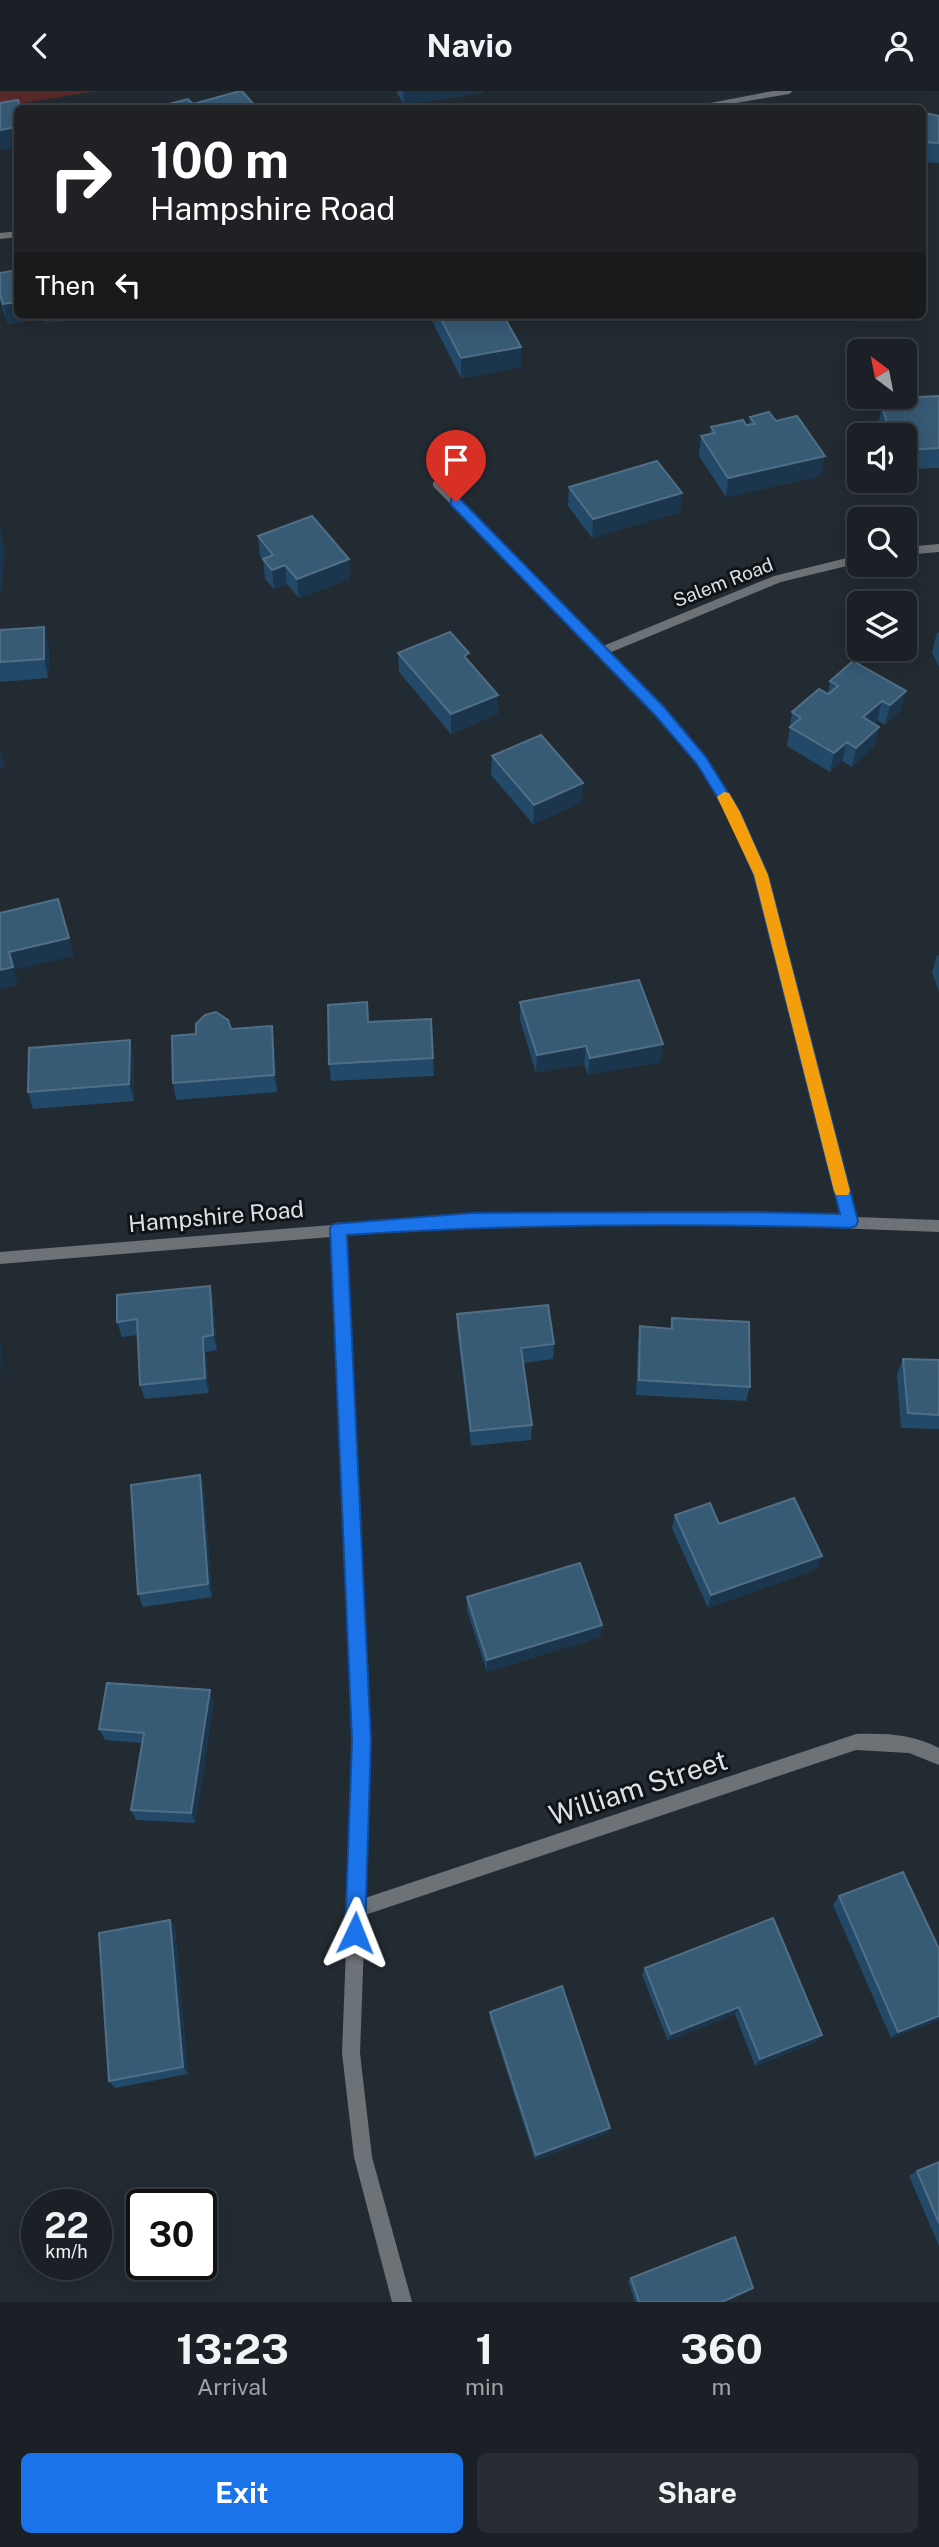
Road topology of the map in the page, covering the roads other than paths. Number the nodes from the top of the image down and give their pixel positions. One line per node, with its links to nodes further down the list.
1 (789, 91): 2 (street)
2 (706, 105)
3 (437, 484): 7 (street)
4 (939, 548): 5 (street)
5 (917, 550)
6 (847, 562): 7 (street, Salem Road)
7 (603, 651): 8 (street)
8 (850, 1221): 9 (street, Hampshire Road); 10 (street, Hampshire Road)
9 (939, 1226)
10 (338, 1228): 11 (street, Hampshire Road); 13 (street)
11 (0, 1258)
12 (939, 1757): 13 (street, William Street)
13 (355, 1910): 14 (street)
14 (402, 2302)

